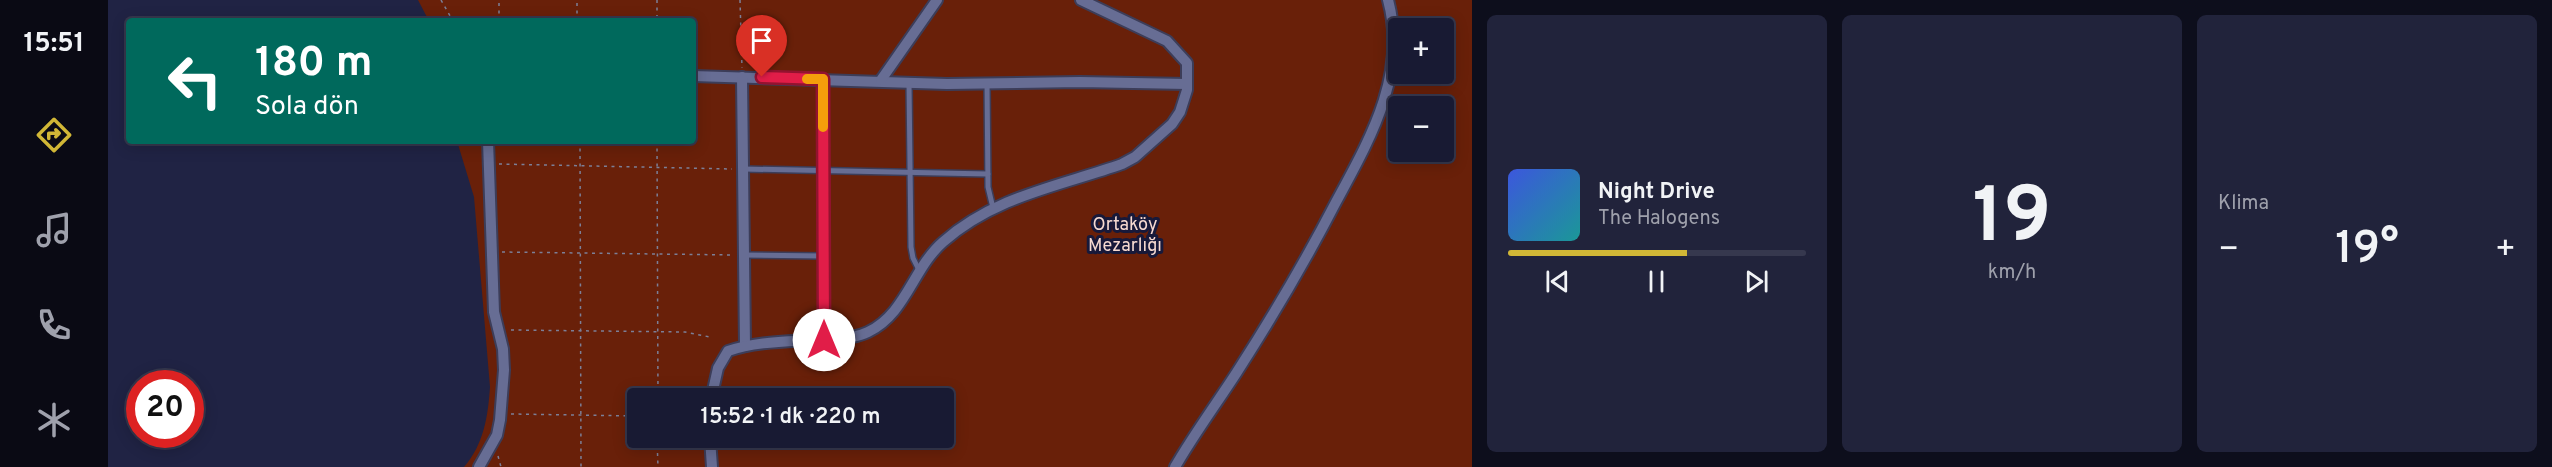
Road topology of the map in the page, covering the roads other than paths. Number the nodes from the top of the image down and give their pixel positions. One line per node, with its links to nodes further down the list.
1 (938, 0): 7 (street)
2 (1081, 0): 10 (street)
3 (1388, 0): 26 (street)
4 (696, 76): 5 (street)
5 (742, 77): 6 (street); 12 (street)
6 (823, 79): 7 (street); 13 (lane)
7 (881, 80): 8 (street)
8 (909, 82): 9 (street); 14 (lane)
9 (987, 83): 10 (street); 15 (lane)
10 (1187, 84): 16 (street)
11 (488, 144): 24 (street)
12 (743, 170): 13 (lane); 17 (street)
13 (823, 171): 14 (lane); 18 (lane)
14 (909, 173): 15 (lane); 19 (lane)
15 (988, 174): 16 (lane)
16 (993, 208): 19 (street)
17 (744, 255): 18 (lane); 21 (street)
18 (824, 256): 20 (lane)
19 (920, 270): 20 (street)
20 (824, 340): 21 (street)
21 (745, 346): 22 (street)
22 (713, 388)
23 (711, 448): 25 (street)
24 (479, 467)
25 (712, 467)
26 (1175, 467)

